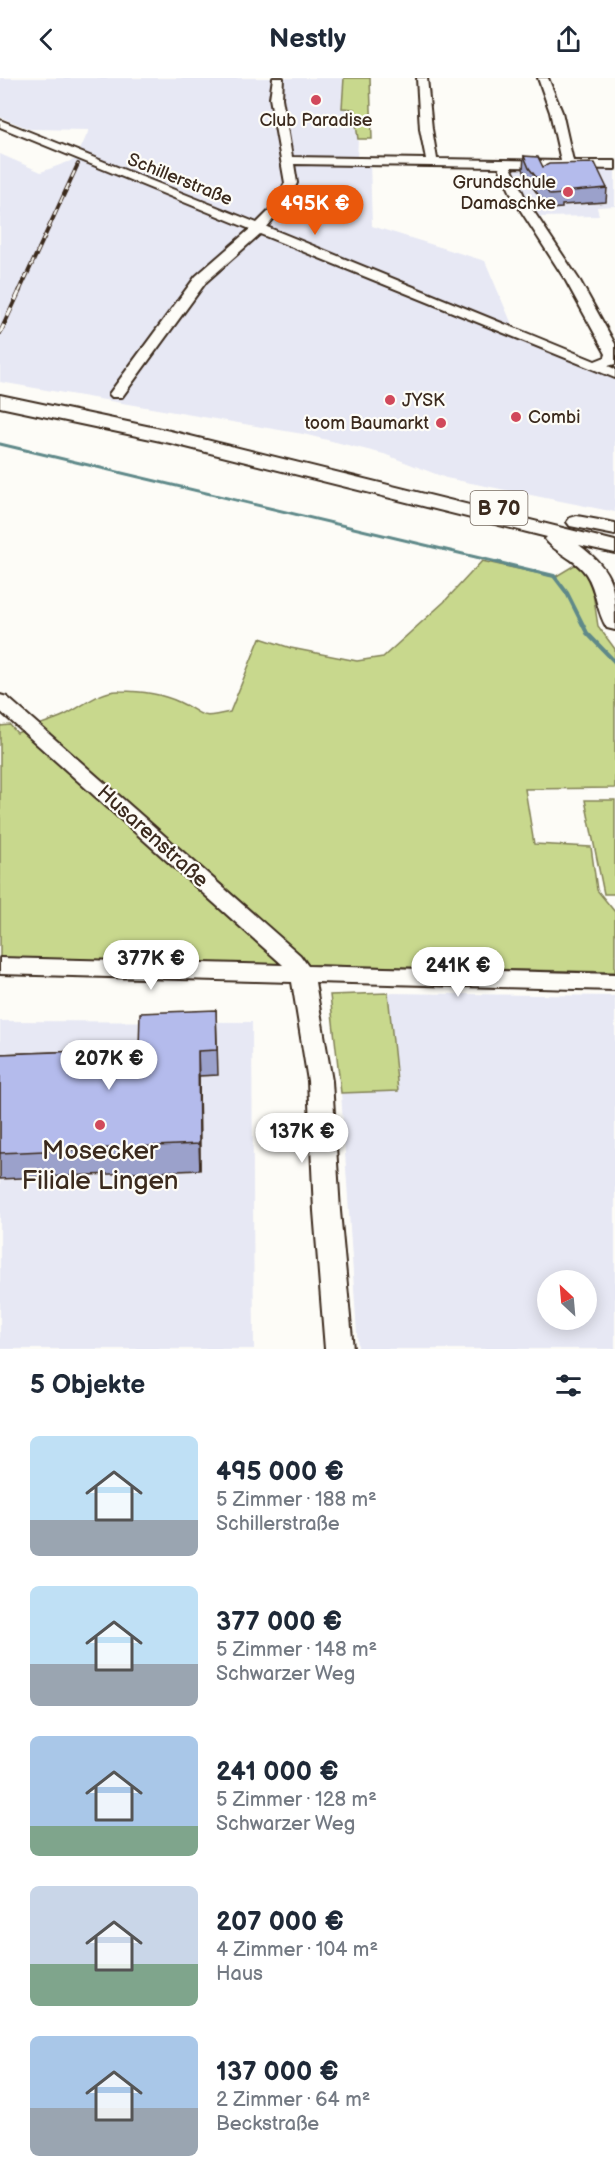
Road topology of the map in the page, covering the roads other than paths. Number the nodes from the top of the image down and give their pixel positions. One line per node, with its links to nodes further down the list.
1 (278, 78): 5 (street)
2 (422, 78): 6 (street)
3 (543, 78): 8 (street)
4 (1, 126): 10 (street, Schillerstraße)
5 (287, 160): 6 (street); 10 (street)
6 (432, 161): 7 (street)
7 (503, 162): 8 (street); 11 (street)
8 (568, 163): 9 (street)
9 (615, 165)
10 (258, 230): 11 (street, Schillerstraße); 13 (street)
11 (595, 366): 12 (street, Schillerstraße)
12 (615, 374)
13 (117, 394)
14 (0, 400): 15 (main road, B 70)
15 (382, 488): 16 (main road, B 70); 17 (main road, B 70)
16 (507, 519): 18 (main road, B 70); 19 (main road)
17 (615, 529)
18 (615, 547)
19 (614, 611)
20 (0, 701): 22 (street, Husarenstraße)
21 (0, 966): 22 (street)
22 (302, 975): 23 (street); 24 (street)
23 (615, 982)
24 (339, 1349)

